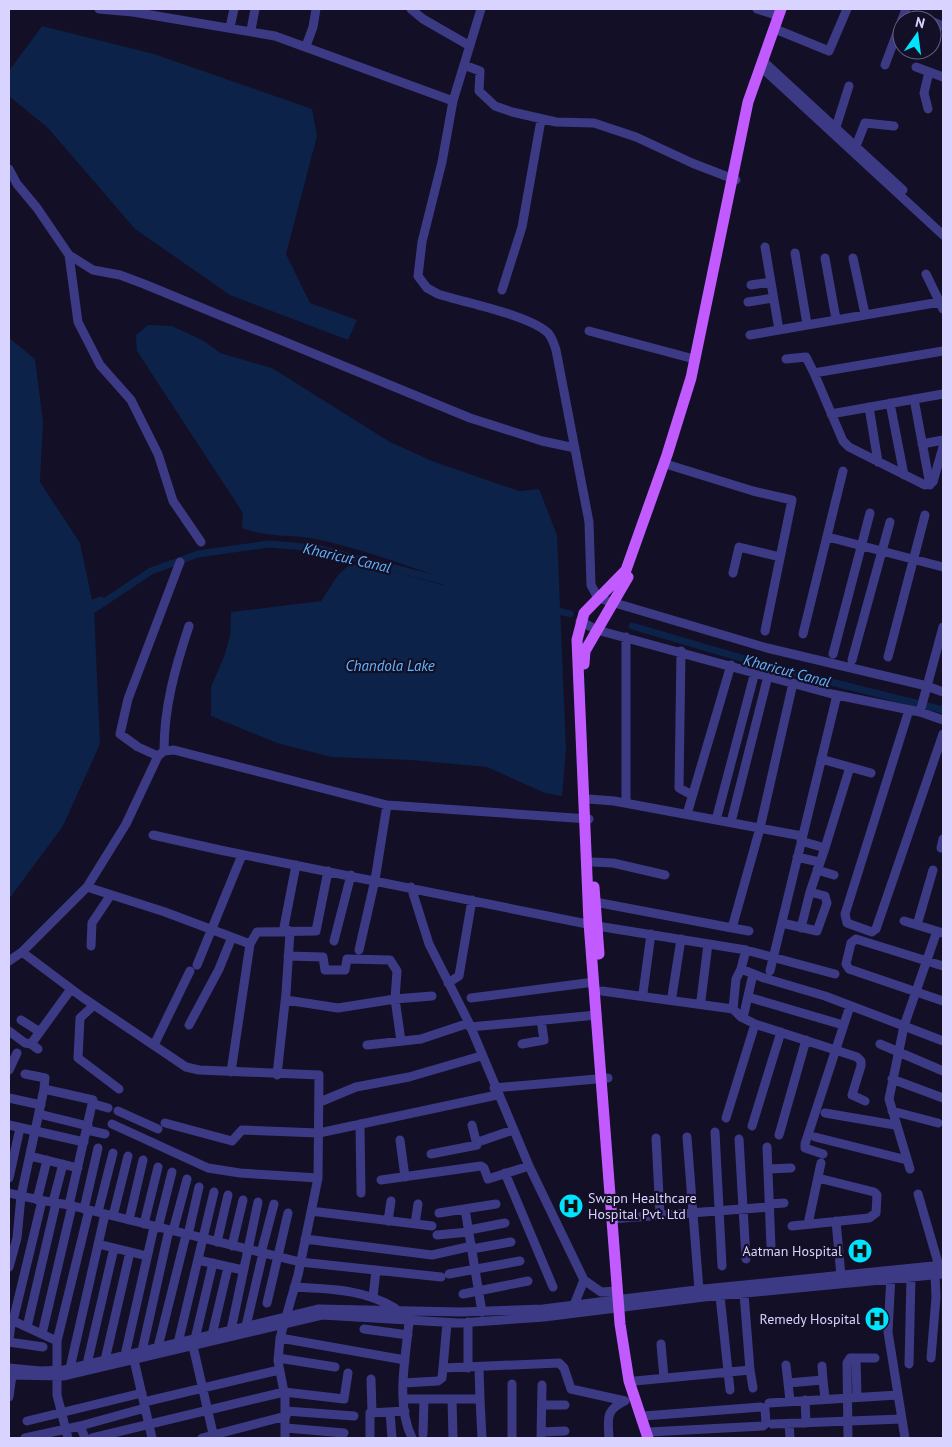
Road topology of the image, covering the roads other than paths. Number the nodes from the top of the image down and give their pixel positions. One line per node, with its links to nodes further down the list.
1 (99, 9): 12 (street)
2 (234, 9): 12 (street)
3 (255, 9): 13 (street)
4 (316, 9): 15 (street)
5 (411, 9): 16 (street)
6 (482, 9): 16 (street)
7 (757, 9): 11 (street)
8 (788, 9): 14 (main road)
9 (847, 9): 14 (street)
10 (906, 9): 19 (street)
11 (780, 12): 18 (main road)
12 (230, 27): 13 (street)
13 (251, 30): 15 (street)
14 (780, 31): 18 (main road)
15 (306, 46): 24 (street)
16 (470, 46): 17 (street)
17 (464, 65): 24 (street); 26 (street)
18 (764, 65): 28 (street); 31 (main road); 33 (street)
19 (885, 66)
20 (916, 67): 21 (street)
21 (929, 72): 22 (street); 25 (street)
22 (943, 77)
23 (849, 86): 28 (street)
24 (453, 100): 64 (street)
25 (928, 109)
26 (541, 120): 31 (street); 42 (street)
27 (894, 126): 29 (street)
28 (836, 127): 29 (street)
29 (856, 146): 32 (street)
30 (9, 169): 36 (street)
31 (733, 180): 53 (main road); 66 (main road)
32 (943, 227)
33 (943, 235)
34 (765, 247): 40 (street)
35 (795, 253): 48 (street)
36 (69, 255): 64 (street); 74 (street)
37 (825, 258): 47 (street)
38 (852, 258): 46 (street)
39 (926, 274): 45 (street)
40 (771, 282): 41 (street); 43 (street)
41 (751, 285)
42 (502, 290)
43 (773, 298): 44 (street); 49 (street)
44 (748, 302)
45 (941, 306): 46 (street)
46 (865, 314): 47 (street)
47 (836, 319): 48 (street)
48 (808, 324): 49 (street)
49 (779, 330): 51 (street)
50 (589, 331): 53 (street)
51 (750, 335)
52 (943, 351): 55 (street)
53 (694, 358): 82 (main road)
54 (786, 359): 55 (street)
55 (814, 373): 60 (street)
56 (943, 394): 57 (street)
57 (914, 399): 58 (street); 62 (street)
58 (890, 403): 59 (street); 68 (street)
59 (869, 407): 60 (street); 65 (street)
60 (831, 414): 65 (street)
61 (943, 440): 62 (street)
62 (922, 444): 69 (street)
63 (943, 447): 69 (street)
64 (575, 448): 82 (street)
65 (878, 462): 68 (street)
66 (669, 465): 77 (street); 83 (main road)
67 (843, 471): 73 (street)
68 (904, 475): 69 (street)
69 (930, 485)
70 (870, 512): 75 (street)
71 (925, 515): 78 (street)
72 (890, 522): 76 (street)
73 (828, 537): 75 (street); 89 (street)
74 (201, 542)
75 (861, 546): 76 (street); 92 (street)
76 (882, 551): 78 (street); 94 (street)
77 (780, 557): 81 (street); 88 (street)
78 (914, 559): 80 (street); 93 (street)
79 (180, 562): 106 (street)
80 (943, 567)
81 (733, 573)
82 (598, 598): 83 (street); 84 (main road)
83 (611, 602): 87 (main road); 99 (street)
84 (580, 621): 87 (street); 115 (main road)
85 (189, 626): 106 (street)
86 (943, 627): 99 (street)
87 (597, 630): 90 (street); 111 (main road)
88 (765, 631)
89 (803, 634)
90 (626, 637): 91 (street); 112 (street)
91 (681, 651): 95 (street); 110 (street)
92 (832, 654)
93 (888, 657)
94 (852, 660)
95 (731, 665): 96 (street); 110 (street)
96 (755, 672): 97 (street); 116 (street)
97 (768, 676): 98 (street); 117 (street)
98 (793, 683): 101 (street); 118 (street)
99 (927, 686): 100 (street); 103 (street)
100 (943, 692)
101 (837, 695): 102 (street); 107 (street)
102 (909, 710): 103 (street); 105 (street)
103 (920, 712): 104 (street)
104 (943, 720)
105 (943, 734)
106 (161, 753): 113 (street); 133 (street)
107 (821, 760): 108 (street); 120 (street)
108 (850, 768): 109 (street); 121 (street)
109 (870, 773)
110 (692, 795): 114 (street)
111 (588, 799): 112 (street); 115 (main road)
112 (626, 803): 114 (street)
113 (387, 806): 115 (street); 132 (street)
114 (687, 814): 116 (street)
115 (586, 819): 124 (main road); 141 (main road)
116 (716, 820): 117 (street)
117 (731, 822): 118 (street)
118 (760, 828): 120 (street); 143 (street)
119 (153, 834): 122 (street)
120 (802, 839): 121 (street); 123 (street)
121 (825, 848): 126 (street)
122 (242, 854): 125 (street); 145 (street)
123 (797, 857): 126 (street); 140 (street)
124 (592, 862): 130 (street); 138 (main road)
125 (296, 865): 128 (street); 147 (street)
126 (818, 866): 131 (street); 135 (street)
127 (934, 870): 142 (street)
128 (328, 871): 129 (street); 147 (street)
129 (351, 875): 132 (street); 152 (street)
130 (665, 875)
131 (834, 875)
132 (375, 880): 134 (street); 156 (street)
133 (87, 887): 136 (street); 158 (street)
134 (411, 887): 137 (street); 168 (street)
135 (810, 892): 144 (street); 144 (street)
136 (110, 896): 145 (street); 155 (street)
137 (472, 900): 141 (street); 168 (street)
138 (595, 902): 141 (main road); 143 (street)
139 (904, 921): 142 (street)
140 (782, 923): 144 (street); 160 (street)
141 (593, 924): 149 (street); 169 (main road)
142 (917, 925): 148 (street)
143 (732, 928): 146 (street)
144 (801, 928)
145 (211, 929): 150 (street); 201 (street)
146 (750, 931)
147 (290, 932): 153 (street); 159 (street)
148 (940, 932): 161 (street)
149 (651, 934): 151 (street); 172 (street)
150 (232, 937): 153 (street); 189 (street)
151 (681, 939): 154 (street); 174 (street)
152 (334, 941)
153 (250, 944): 209 (street)
154 (708, 944): 157 (street); 179 (street)
155 (91, 946)
156 (359, 950)
157 (746, 950): 160 (street); 164 (street)
158 (22, 952): 162 (street); 170 (street)
159 (288, 956): 177 (street); 178 (street)
160 (774, 957): 165 (street); 167 (street)
161 (927, 960): 163 (street); 171 (street); 171 (street)
162 (9, 961)
163 (943, 966)
164 (741, 969): 166 (street); 183 (street)
165 (770, 971)
166 (753, 974): 175 (street); 182 (street)
167 (835, 974)
168 (448, 982): 190 (street)
169 (598, 987): 176 (street); 183 (street); 184 (main road); 212 (main road)
170 (71, 989): 181 (street); 194 (street)
171 (916, 991): 180 (street); 192 (street)
172 (643, 993)
173 (432, 996): 177 (street)
174 (672, 996)
175 (748, 997): 185 (street); 191 (street)
176 (471, 998)
177 (395, 999): 178 (street); 197 (street)
178 (286, 1000): 211 (street)
179 (701, 1000)
180 (943, 1001)
181 (94, 1005): 201 (street); 215 (street)
182 (850, 1006): 191 (street); 192 (street)
183 (733, 1009): 185 (street)
184 (597, 1015): 187 (street); 212 (main road)
185 (743, 1018): 188 (street)
186 (21, 1020): 194 (street)
187 (541, 1020): 190 (street); 199 (street)
188 (755, 1024): 195 (street); 228 (street)
189 (189, 1025)
190 (469, 1025): 197 (street); 206 (street)
191 (843, 1025): 203 (street)
192 (904, 1026): 198 (street); 204 (street)
193 (9, 1031): 194 (street)
194 (40, 1032)
195 (782, 1032): 196 (street); 236 (street)
196 (806, 1040): 203 (street); 244 (street)
197 (401, 1041): 202 (street)
198 (943, 1041)
199 (522, 1044)
200 (880, 1044): 204 (street)
201 (154, 1045): 209 (street)
202 (367, 1045)
203 (835, 1049): 219 (street); 257 (street)
204 (898, 1052): 208 (street); 213 (street)
205 (17, 1053): 207 (street)
206 (481, 1056): 216 (street); 220 (street)
207 (9, 1070)
208 (943, 1071)
209 (231, 1072): 211 (street)
210 (25, 1074): 214 (street)
211 (276, 1074): 220 (street)
212 (605, 1079): 216 (street); 305 (main road)
213 (892, 1079): 218 (street); 224 (street)
214 (44, 1089): 221 (street); 222 (street)
215 (119, 1089)
216 (496, 1091): 232 (street); 239 (street)
217 (9, 1098): 222 (street)
218 (943, 1098)
219 (865, 1101)
220 (320, 1102): 242 (street)
221 (94, 1104): 223 (street); 238 (street)
222 (41, 1105): 226 (street)
223 (108, 1108)
224 (892, 1111): 229 (street); 235 (street)
225 (118, 1112): 231 (street)
226 (39, 1114): 238 (street); 240 (street)
227 (825, 1114): 235 (street)
228 (726, 1118)
229 (938, 1123)
230 (112, 1124): 247 (street)
231 (148, 1124): 242 (street); 247 (street)
232 (360, 1124): 242 (street); 280 (street)
233 (9, 1125): 237 (street)
234 (472, 1125): 252 (street)
235 (895, 1125): 246 (street)
236 (752, 1126)
237 (20, 1128): 240 (street); 272 (street)
238 (88, 1128): 243 (street); 251 (street)
239 (513, 1130): 252 (street); 264 (street)
240 (35, 1131): 251 (street); 258 (street)
241 (715, 1132): 299 (street)
242 (319, 1133): 273 (street)
243 (106, 1134)
244 (779, 1135)
245 (687, 1137): 302 (street)
246 (816, 1137)
247 (140, 1138): 273 (street)
248 (656, 1138): 304 (street)
249 (739, 1139): 297 (street)
250 (400, 1140): 271 (street)
251 (84, 1142): 265 (street)
252 (478, 1142): 256 (street)
253 (767, 1147): 268 (street)
254 (98, 1148): 295 (street)
255 (112, 1153): 303 (street)
256 (431, 1154)
257 (823, 1154)
258 (30, 1156): 260 (street); 283 (street)
259 (128, 1156): 303 (street)
260 (47, 1160): 262 (street); 284 (street)
261 (143, 1160): 306 (street)
262 (63, 1164): 265 (street); 288 (street)
263 (821, 1164): 274 (street)
264 (529, 1166): 270 (street); 349 (street)
265 (78, 1168): 293 (street)
266 (158, 1168): 310 (street)
267 (792, 1168): 268 (street)
268 (768, 1169): 294 (street)
269 (172, 1172): 315 (street)
270 (506, 1173): 271 (street); 352 (street)
271 (405, 1177): 276 (street)
272 (9, 1178)
273 (318, 1178): 298 (street)
274 (818, 1178): 308 (street); 312 (street)
275 (187, 1179): 316 (street)
276 (381, 1180)
277 (200, 1187): 318 (street)
278 (214, 1192): 320 (street)
279 (9, 1193): 283 (street)
280 (361, 1194)
281 (918, 1194): 345 (street)
282 (228, 1195): 322 (street)
283 (21, 1196): 284 (street); 341 (street)
284 (40, 1200): 288 (street); 365 (street)
285 (242, 1200): 325 (street)
286 (391, 1201): 307 (street)
287 (258, 1202): 329 (street)
288 (55, 1203): 293 (street); 370 (street)
289 (784, 1203): 294 (street)
290 (274, 1204): 331 (street)
291 (418, 1204): 311 (street)
292 (496, 1204): 296 (street)
293 (70, 1205): 295 (street); 373 (street)
294 (769, 1205): 297 (street); 327 (street)
295 (86, 1209): 303 (street); 377 (street)
296 (465, 1209): 301 (street); 317 (street)
297 (743, 1209): 299 (street); 334 (street)
298 (311, 1211): 307 (street); 321 (street)
299 (719, 1211): 302 (street); 339 (street)
300 (288, 1213): 333 (street)
301 (439, 1213)
302 (693, 1213): 304 (street); 353 (street)
303 (105, 1214): 306 (street); 324 (street)
304 (660, 1215): 305 (street)
305 (614, 1218): 359 (main road)
306 (129, 1220): 310 (street)
307 (388, 1220): 311 (street)
308 (836, 1221): 312 (street); 346 (street)
309 (505, 1223): 317 (street)
310 (144, 1224): 315 (street)
311 (415, 1224): 313 (street)
312 (808, 1224): 314 (street)
313 (432, 1226)
314 (792, 1226)
315 (156, 1227): 316 (street); 332 (street)
316 (171, 1231): 318 (street); 384 (street)
317 (469, 1231): 319 (street); 326 (street)
318 (187, 1235): 320 (street); 383 (street)
319 (437, 1235)
320 (203, 1239): 322 (street); 335 (street)
321 (305, 1239): 326 (street); 337 (street)
322 (217, 1242): 325 (street)
323 (511, 1242): 326 (street)
324 (98, 1244): 328 (street); 398 (street)
325 (232, 1246): 329 (street)
326 (472, 1247): 344 (street)
327 (771, 1247)
328 (114, 1248): 330 (street); 393 (street)
329 (247, 1249): 331 (street); 342 (street)
330 (130, 1252): 332 (street); 390 (street)
331 (262, 1253): 333 (street); 369 (street)
332 (147, 1256): 385 (street)
333 (278, 1257): 337 (street); 360 (street)
334 (746, 1259)
335 (198, 1260): 338 (street); 380 (street)
336 (520, 1261): 344 (street)
337 (300, 1262): 343 (street); 351 (street)
338 (213, 1263): 340 (street); 379 (street)
339 (722, 1266)
340 (228, 1267): 342 (street); 374 (street)
341 (9, 1268)
342 (243, 1270): 372 (street)
343 (376, 1270): 344 (street); 358 (street)
344 (475, 1270): 354 (street)
345 (940, 1270): 347 (street); 348 (street); 389 (street)
346 (841, 1276): 347 (street); 353 (street)
347 (891, 1276): 348 (street); 356 (street); 420 (street)
348 (911, 1277): 394 (street)
349 (584, 1280): 359 (street); 361 (street)
350 (528, 1281): 354 (street)
351 (294, 1287): 358 (street); 364 (street)
352 (553, 1287)
353 (699, 1290): 359 (street)
354 (479, 1291): 355 (street); 363 (street)
355 (463, 1294)
356 (744, 1294): 357 (street); 403 (street)
357 (720, 1296): 359 (street); 404 (street)
358 (373, 1297): 362 (street)
359 (621, 1302): 361 (street); 368 (street); 410 (main road); 423 (main road)
360 (267, 1303)
361 (574, 1305): 363 (street)
362 (398, 1310): 363 (street); 364 (street)
363 (482, 1312)
364 (286, 1319): 366 (street); 369 (street); 376 (street); 379 (street)
365 (11, 1321): 370 (street); 378 (street)
366 (409, 1321): 367 (street); 375 (street)
367 (447, 1322): 368 (street); 399 (street)
368 (468, 1322): 400 (street)
369 (246, 1326): 372 (street)
370 (27, 1327): 373 (street)
371 (364, 1329): 375 (street)
372 (231, 1330): 374 (street)
373 (42, 1334): 377 (street)
374 (212, 1334): 379 (street)
375 (408, 1335): 392 (street)
376 (280, 1338): 386 (street); 392 (street)
377 (57, 1340): 406 (street)
378 (9, 1341): 382 (street)
379 (194, 1342): 380 (street); 391 (street); 416 (street)
380 (178, 1343): 383 (street)
381 (661, 1344): 408 (street)
382 (43, 1347)
383 (158, 1347): 384 (street)
384 (142, 1351): 385 (street)
385 (125, 1355): 390 (street)
386 (278, 1358): 397 (street); 402 (street)
387 (856, 1358): 388 (street); 422 (street); 424 (street)
388 (875, 1358)
389 (931, 1358)
390 (106, 1360): 393 (street)
391 (134, 1360): 406 (street); 431 (street)
392 (406, 1360): 412 (street)
393 (87, 1364): 398 (street)
394 (910, 1364)
395 (786, 1365): 413 (street)
396 (822, 1366): 411 (street)
397 (335, 1367)
398 (70, 1368): 406 (street)
399 (443, 1368): 400 (street); 412 (street)
400 (468, 1368): 401 (street)
401 (479, 1368): 423 (street); 428 (street)
402 (279, 1370): 416 (street); 419 (street)
403 (750, 1370): 404 (street); 417 (street)
404 (727, 1372): 408 (street); 418 (street)
405 (10, 1373): 406 (street); 421 (street)
406 (56, 1373): 438 (street)
407 (348, 1373): 419 (street)
408 (664, 1378): 410 (street)
409 (371, 1379): 439 (street)
410 (635, 1380): 423 (main road)
411 (823, 1380): 413 (street); 429 (street)
412 (404, 1383): 425 (street)
413 (788, 1383): 432 (street)
414 (512, 1384): 471 (street)
415 (542, 1385): 434 (street)
416 (202, 1388): 431 (street); 436 (street)
417 (753, 1388)
418 (730, 1390)
419 (284, 1392): 436 (street); 441 (street)
420 (898, 1395): 422 (street); 444 (street)
421 (9, 1397)
422 (857, 1397): 424 (street)
423 (633, 1398): 443 (main road); 458 (main road); 472 (street)
424 (847, 1398): 429 (street); 446 (street)
425 (403, 1399): 426 (street); 437 (street)
426 (424, 1399): 427 (street); 456 (street)
427 (452, 1399): 428 (street); 469 (street)
428 (480, 1399): 470 (street)
429 (825, 1399): 430 (street)
430 (806, 1400): 432 (street); 447 (street)
431 (144, 1401): 438 (street); 450 (street); 451 (street)
432 (790, 1402): 433 (street)
433 (769, 1403)
434 (542, 1405): 435 (street); 457 (street)
435 (565, 1405)
436 (207, 1411): 450 (street); 459 (street)
437 (405, 1411): 440 (street); 468 (street)
438 (62, 1412): 445 (street); 455 (street)
439 (372, 1412): 440 (street); 466 (street)
440 (390, 1412): 467 (street)
441 (286, 1413): 442 (street); 452 (street); 459 (street)
442 (354, 1416)
443 (644, 1416): 458 (main road); 458 (street)
444 (902, 1419): 446 (street); 475 (street)
445 (26, 1420)
446 (847, 1421): 447 (street); 474 (street)
447 (806, 1423): 449 (street)
448 (772, 1424): 449 (street)
449 (789, 1424): 473 (street)
450 (149, 1425): 462 (street); 463 (street)
451 (80, 1426): 455 (street); 461 (street)
452 (286, 1428): 454 (street); 465 (street)
453 (565, 1431): 457 (street)
454 (344, 1433)
455 (67, 1434): 460 (street)
456 (423, 1434)
457 (541, 1435)
458 (649, 1436)
459 (214, 1437): 464 (street)
460 (25, 1438)
461 (85, 1438)
462 (92, 1438)
463 (152, 1438)
464 (202, 1438)
465 (285, 1438)
466 (370, 1438)
467 (392, 1438)
468 (412, 1438)
469 (453, 1438)
470 (482, 1438)
471 (512, 1438)
472 (609, 1438)
473 (790, 1438)
474 (848, 1438)
475 (905, 1438)

